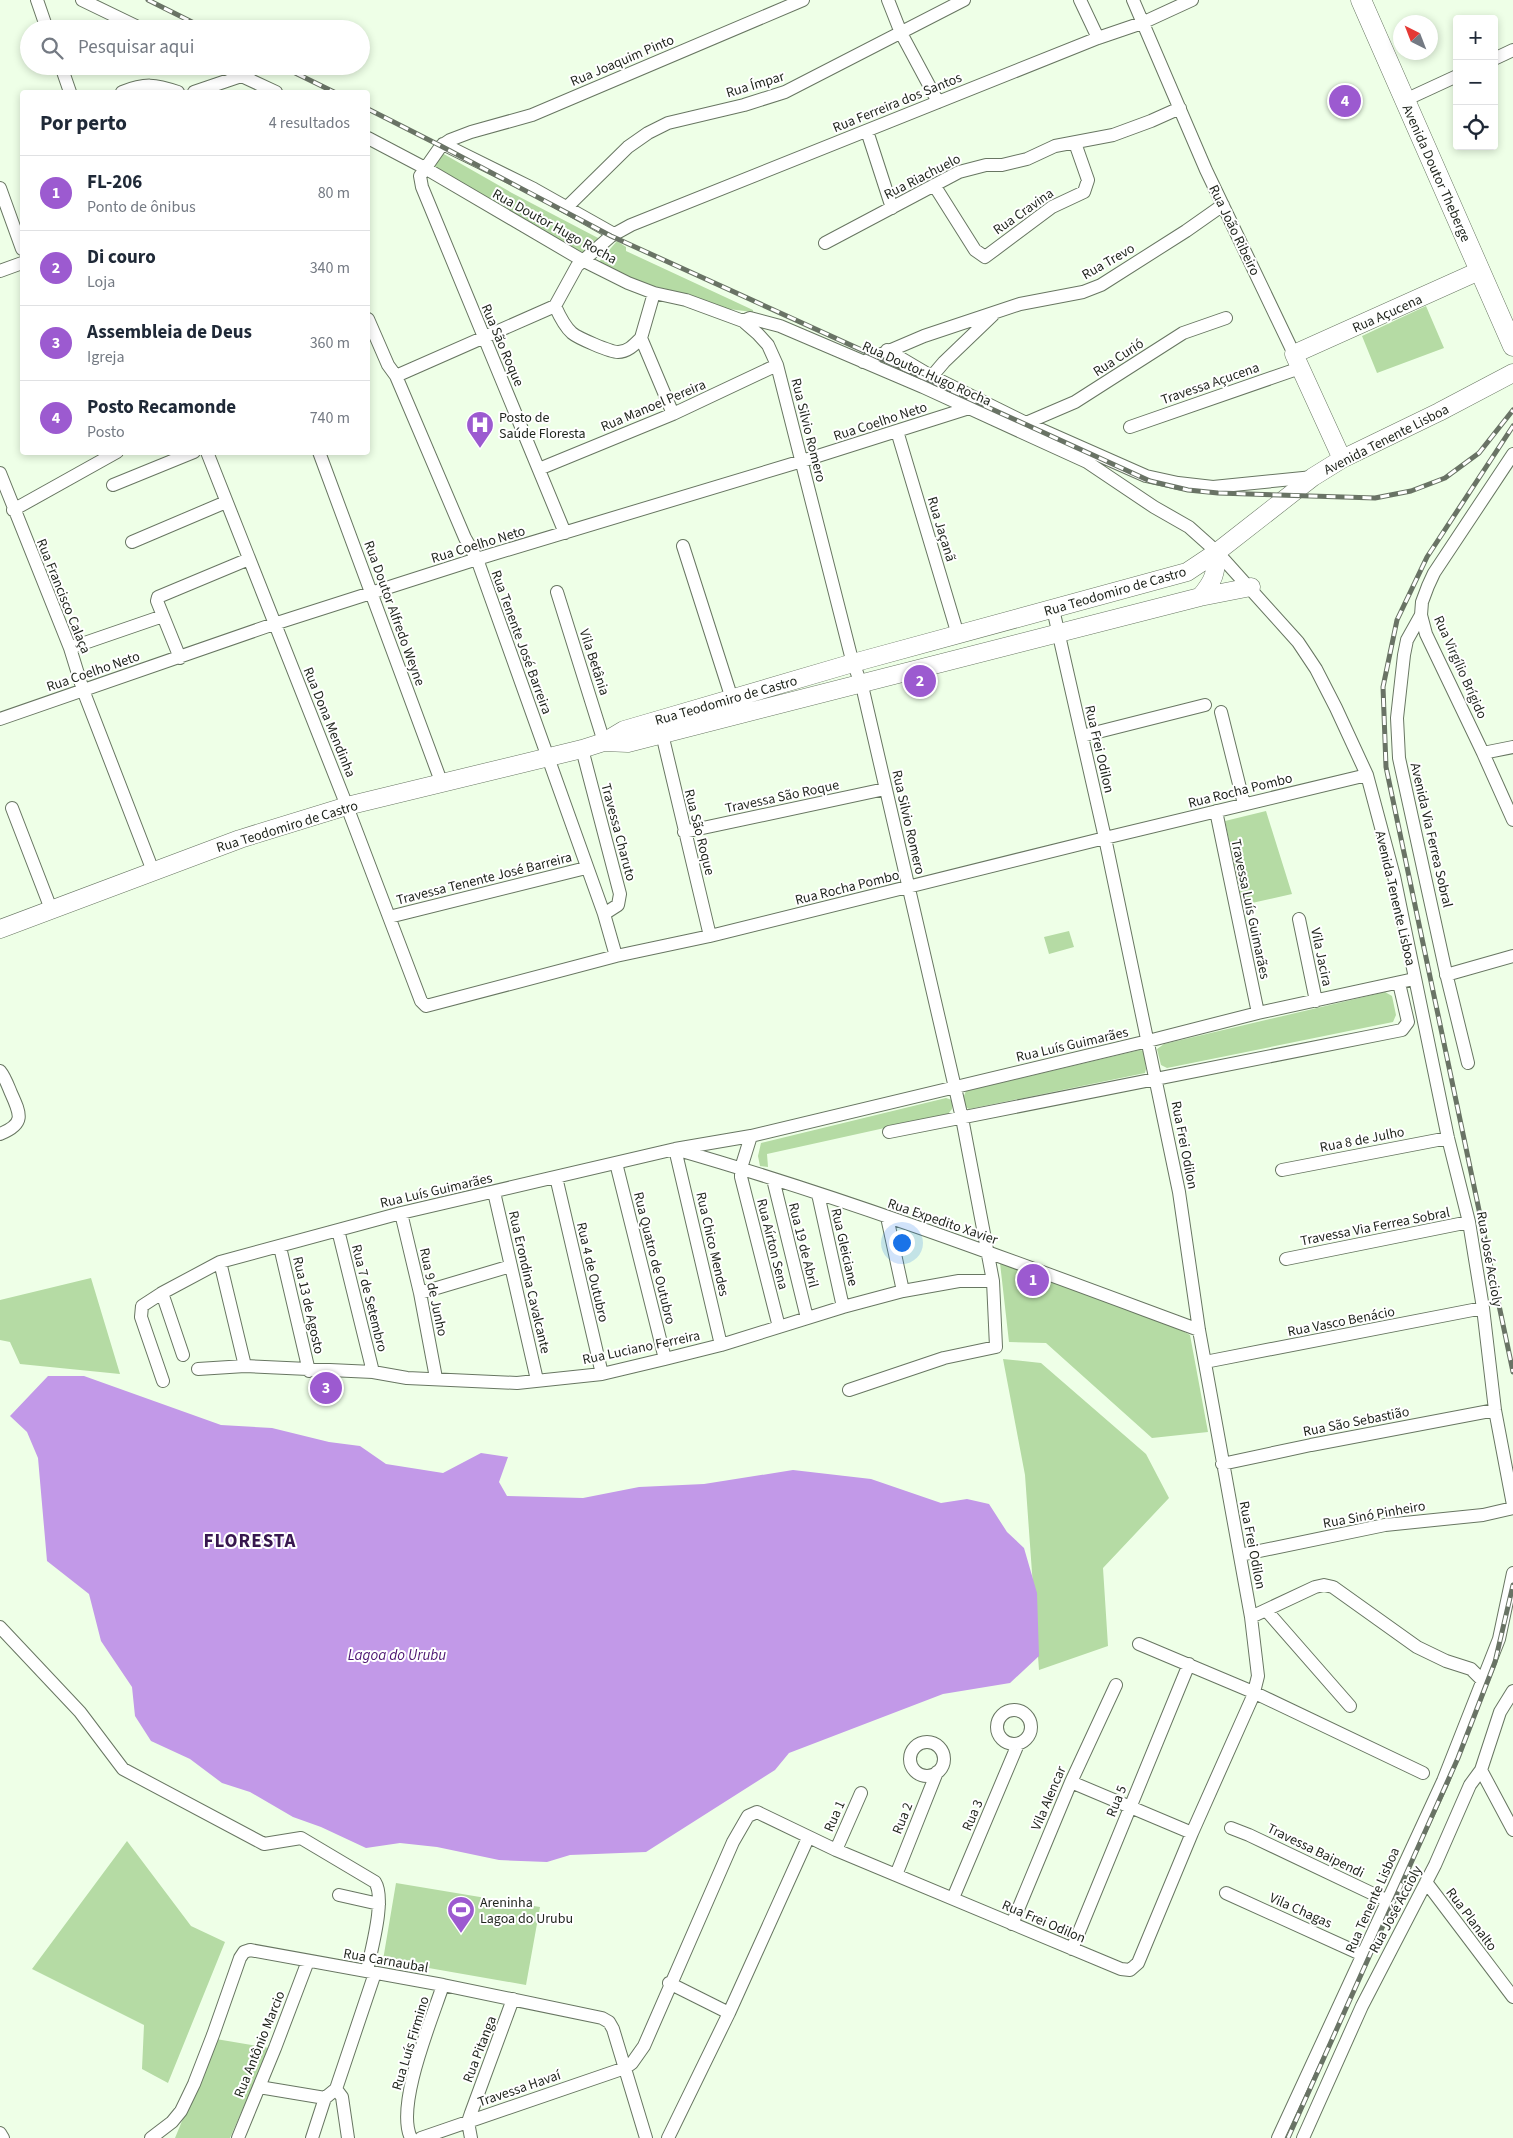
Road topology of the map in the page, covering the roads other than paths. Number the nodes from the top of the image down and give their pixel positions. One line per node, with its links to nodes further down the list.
1 (38, 0): 11 (street)
2 (82, 0): 12 (street)
3 (803, 0): 31 (street, Rua Joaquim Pinto)
4 (888, 0): 14 (street)
5 (963, 0): 14 (street, Rua Ímpar)
6 (1080, 0): 15 (street)
7 (1132, 0): 13 (street, Rua João Ribeiro)
8 (1192, 0): 13 (street, Rua Ferreira dos Santos)
9 (1361, 0): 26 (main road, Avenida Doutor Theberge)
10 (1372, 0): 26 (main road, Avenida Doutor Theberge)
11 (45, 20)
12 (123, 20)
13 (1142, 23): 15 (street, Rua Ferreira dos Santos); 28 (street, Rua João Ribeiro)
14 (901, 33): 27 (street); 37 (street, Rua Ímpar)
15 (1098, 38): 27 (street, Rua Ferreira dos Santos)
16 (1513, 50): 17 (street)
17 (1498, 57)
18 (64, 75): 21 (street)
19 (241, 76): 24 (street); 25 (street)
20 (1453, 78): 26 (street)
21 (69, 90)
22 (127, 90): 23 (street)
23 (170, 90)
24 (200, 90)
25 (272, 90)
26 (1409, 98): 44 (main road, Avenida Doutor Theberge); 51 (main road, Avenida Doutor Theberge)
27 (938, 102): 29 (street, Rua Ferreira dos Santos)
28 (1180, 108): 32 (street, Rua Riachuelo); 36 (street, Rua João Ribeiro)
29 (867, 131): 38 (street); 39 (street, Rua Ferreira dos Santos)
30 (370, 139): 33 (street, Rua Doutor Hugo Rocha)
31 (447, 142): 33 (street); 37 (street)
32 (1076, 144): 34 (street, Rua Riachuelo); 34 (street, Rua Cravina)
33 (425, 168): 42 (street, Rua Doutor Hugo Rocha); 53 (street, Rua São Roque)
34 (934, 185): 38 (street, Rua Riachuelo)
35 (0, 188): 40 (street)
36 (1223, 205): 48 (street, Rua Trevo); 57 (street, Rua João Ribeiro)
37 (567, 208): 39 (street)
38 (892, 208): 41 (street, Rua Riachuelo)
39 (614, 234): 42 (street, Rua Ferreira dos Santos)
40 (20, 243)
41 (825, 243)
42 (582, 260): 46 (street, Rua Doutor Hugo Rocha); 47 (street)
43 (20, 264): 45 (street)
44 (1479, 271): 55 (main road, Avenida Doutor Theberge); 57 (street, Rua Açucena)
45 (0, 272)
46 (654, 293): 50 (street, Rua Doutor Hugo Rocha); 54 (street)
47 (555, 306): 53 (street); 54 (street)
48 (995, 313): 56 (street, Rua Trevo); 62 (street, Rua Trevo)
49 (1226, 318): 66 (street, Rua Curió)
50 (743, 321): 58 (street, Rua Doutor Hugo Rocha); 59 (street, Rua Silvio Romero)
51 (1513, 323)
52 (370, 324): 61 (street, Rua Tenente José Barreira)
53 (483, 338): 61 (street); 76 (street, Rua São Roque)
54 (641, 338): 65 (street)
55 (1513, 346)
56 (887, 350): 58 (street, Rua Trevo); 62 (street, Rua Doutor Hugo Rocha)
57 (1297, 361): 67 (street, Travessa Açucena); 74 (street, Rua João Ribeiro)
58 (862, 362): 63 (street, Rua Doutor Hugo Rocha)
59 (777, 365): 65 (street, Rua Manoel Pereira); 75 (street, Rua Silvio Romero)
60 (1513, 373): 74 (street, Avenida Tenente Lisboa)
61 (396, 376): 87 (street, Rua Tenente José Barreira)
62 (931, 376): 63 (street, Rua Trevo); 66 (street, Rua Doutor Hugo Rocha)
63 (923, 387): 64 (street, Rua Doutor Hugo Rocha)
64 (969, 408): 68 (street, Rua Coelho Neto); 85 (street, Rua Doutor Hugo Rocha)
65 (673, 414): 76 (street, Rua Manoel Pereira)
66 (1026, 423): 78 (street, Rua Doutor Hugo Rocha)
67 (1130, 427)
68 (896, 431): 75 (street, Rua Coelho Neto); 97 (street, Rua Jaçanã)
69 (1513, 454): 93 (street, Rua Virgílio Brígido)
70 (112, 455): 81 (street)
71 (187, 455): 79 (street)
72 (208, 455): 80 (street, Rua Dona Mendinha)
73 (320, 455): 90 (street, Rua Doutor Alfredo Weyne)
74 (1342, 459): 78 (street, Avenida Tenente Lisboa)
75 (802, 461): 82 (street, Rua Coelho Neto); 101 (street, Rua Silvio Romero)
76 (539, 469): 82 (street, Rua São Roque)
77 (0, 474): 81 (street, Rua Francisco Calaça)
78 (1313, 477): 85 (street, Avenida Tenente Lisboa)
79 (113, 485)
80 (226, 502): 83 (street); 86 (street, Rua Dona Mendinha)
81 (14, 510): 98 (street, Rua Francisco Calaça)
82 (565, 533): 87 (street, Rua Coelho Neto)
83 (132, 542)
84 (683, 546): 105 (street)
85 (1217, 552): 88 (street, Rua Doutor Hugo Rocha); 91 (street, Rua Teodomiro de Castro); 92 (street, Rua Teodomiro de Castro)
86 (249, 559): 94 (street); 95 (street, Rua Dona Mendinha)
87 (477, 559): 90 (street, Rua Coelho Neto); 115 (street, Rua Tenente José Barreira)
88 (1251, 588): 91 (street); 116 (street, Rua Doutor Hugo Rocha)
89 (556, 592): 111 (street, Vila Betânia)
90 (373, 594): 95 (street, Rua Coelho Neto); 117 (street, Rua Doutor Alfredo Weyne)
91 (1200, 596): 96 (street, Rua Teodomiro de Castro)
92 (1053, 609): 96 (street, Rua Frei Odilon); 97 (street, Rua Teodomiro de Castro)
93 (1421, 615): 114 (street, Rua Virgílio Brígido); 137 (street, Avenida Via Ferrea Sobral)
94 (163, 616): 98 (street); 100 (street)
95 (274, 624): 100 (street, Rua Coelho Neto); 120 (street, Rua Dona Mendinha)
96 (1059, 633): 102 (street, Rua Teodomiro de Castro); 110 (street, Rua Frei Odilon)
97 (958, 636): 99 (street, Rua Teodomiro de Castro)
98 (70, 648): 104 (street, Rua Francisco Calaça)
99 (903, 650): 101 (street, Rua Teodomiro de Castro); 102 (street)
100 (180, 658): 104 (street, Rua Coelho Neto)
101 (853, 663): 103 (street, Rua Silvio Romero); 105 (street, Rua Teodomiro de Castro)
102 (908, 670): 103 (street, Rua Teodomiro de Castro)
103 (860, 682): 109 (street, Rua Teodomiro de Castro); 118 (street, Rua Silvio Romero)
104 (83, 690): 108 (street, Rua Coelho Neto); 127 (street, Rua Francisco Calaça)
105 (732, 699): 111 (street, Rua Teodomiro de Castro)
106 (1205, 705): 110 (street)
107 (1221, 712): 119 (street)
108 (0, 719)
109 (662, 734): 111 (street, Rua Teodomiro de Castro); 124 (street, Rua São Roque)
110 (1082, 736): 125 (street, Rua Frei Odilon)
111 (604, 742): 113 (street, Rua Teodomiro de Castro)
112 (1513, 747): 114 (street)
113 (582, 749): 115 (street, Rua Teodomiro de Castro); 130 (street, Travessa Charuto)
114 (1483, 752): 123 (street, Rua Virgílio Brígido)
115 (548, 758): 117 (street, Rua Teodomiro de Castro); 126 (street, Rua Tenente José Barreira)
116 (1367, 775): 119 (street, Rua Rocha Pombo); 138 (street, Avenida Tenente Lisboa)
117 (442, 784): 120 (street, Rua Teodomiro de Castro)
118 (885, 789): 124 (street, Travessa São Roque); 128 (street, Rua Silvio Romero)
119 (1244, 804): 122 (street, Rua Rocha Pombo)
120 (347, 806): 127 (street, Rua Teodomiro de Castro); 131 (street, Rua Dona Mendinha)
121 (12, 808): 129 (street)
122 (1216, 811): 125 (street, Rua Rocha Pombo); 142 (street, Travessa Luís Guimarães)
123 (1513, 820)
124 (684, 832): 134 (street, Rua São Roque)
125 (1105, 838): 128 (street, Rua Rocha Pombo); 144 (street, Rua Frei Odilon)
126 (586, 868): 130 (street, Rua Tenente José Barreira); 131 (street, Travessa Tenente José Barreira)
127 (153, 871): 129 (street, Rua Teodomiro de Castro)
128 (909, 887): 134 (street, Rua Rocha Pombo); 148 (street, Rua Silvio Romero)
129 (51, 909): 133 (street, Rua Teodomiro de Castro)
130 (604, 914): 135 (street, Rua Tenente José Barreira)
131 (390, 917): 141 (street, Rua Dona Mendinha)
132 (1299, 919): 140 (street, Vila Jacira)
133 (0, 928)
134 (710, 936): 135 (street, Rua Rocha Pombo)
135 (616, 956): 141 (street, Rua Rocha Pombo)
136 (1513, 956): 137 (street)
137 (1446, 975): 145 (street, Avenida Via Ferrea Sobral)
138 (1414, 979): 139 (street, Rua Luís Guimarães); 143 (street, Avenida Tenente Lisboa)
139 (1399, 983): 140 (street, Rua Luís Guimarães); 147 (street)
140 (1316, 1001): 142 (street, Rua Luís Guimarães)
141 (423, 1004)
142 (1258, 1013): 144 (street, Rua Luís Guimarães)
143 (1425, 1021): 153 (street, Rua José Accioly)
144 (1148, 1041): 147 (street, Rua Frei Odilon); 148 (street, Rua Luís Guimarães)
145 (1468, 1063)
146 (0, 1072): 151 (street)
147 (1156, 1078): 149 (street); 179 (street, Rua Frei Odilon)
148 (954, 1087): 149 (street, Rua Silvio Romero); 152 (street, Rua Luís Guimarães)
149 (962, 1118): 150 (street); 167 (street, Rua Silvio Romero)
150 (889, 1132)
151 (0, 1134)
152 (752, 1136): 154 (street, Rua Luís Guimarães); 156 (street)
153 (1448, 1138): 157 (street, Rua 8 de Julho); 164 (street, Rua José Accioly)
154 (675, 1149): 155 (street, Rua Luís Guimarães); 156 (street, Rua Expedito Xavier); 180 (street, Rua Chico Mendes)
155 (616, 1163): 158 (street, Rua Luís Guimarães); 182 (street, Rua Quatro de Outubro)
156 (740, 1168): 159 (street, Rua Expedito Xavier); 178 (street, Rua Aírton Sena)
157 (1282, 1170)
158 (556, 1177): 160 (street, Rua Luís Guimarães); 188 (street, Rua 4 de Outubro)
159 (772, 1179): 161 (street, Rua Expedito Xavier); 177 (street, Rua 19 de Abril)
160 (494, 1192): 162 (street, Rua Luís Guimarães); 170 (street, Rua Erondina Cavalcante)
161 (818, 1194): 163 (street, Rua Expedito Xavier); 175 (street, Rua Gleiciane)
162 (401, 1213): 165 (street, Rua Luís Guimarães); 174 (street, Rua 9 de Junho)
163 (887, 1217): 167 (street, Rua Expedito Xavier); 172 (street)
164 (1469, 1222): 168 (street, Travessa Via Ferrea Sobral); 176 (street, Rua José Accioly)
165 (338, 1230): 166 (street, Rua Luís Guimarães); 187 (street, Rua 7 de Setembro)
166 (280, 1247): 169 (street, Rua Luís Guimarães); 186 (street, Rua 13 de Agosto)
167 (988, 1252): 171 (street, Rua Silvio Romero); 179 (street, Rua Expedito Xavier)
168 (1286, 1259)
169 (220, 1262): 173 (street, Rua Luís Guimarães); 184 (street)
170 (511, 1266): 174 (street); 190 (street, Rua Erondina Cavalcante)
171 (993, 1281): 172 (street, Rua Luciano Ferreira); 192 (street, Rua Silvio Romero)
172 (903, 1291): 175 (street, Rua Luciano Ferreira)
173 (162, 1293): 181 (street); 191 (street, Rua Luís Guimarães)
174 (420, 1293): 189 (street, Rua 9 de Junho)
175 (843, 1307): 177 (street, Rua Luciano Ferreira)
176 (1483, 1308): 183 (street, Rua Vasco Benácio); 193 (street, Rua José Accioly)
177 (807, 1318): 178 (street, Rua Luciano Ferreira)
178 (779, 1327): 180 (street, Rua Luciano Ferreira)
179 (1199, 1330): 183 (street, Rua Frei Odilon)
180 (721, 1345): 182 (street, Rua Luciano Ferreira)
181 (183, 1355)
182 (665, 1359): 188 (street, Rua Luciano Ferreira)
183 (1205, 1362): 194 (street, Rua Frei Odilon)
184 (245, 1366): 185 (street, Rua Luciano Ferreira); 186 (street, Rua Luciano Ferreira)
185 (198, 1369)
186 (309, 1371): 187 (street, Rua Luciano Ferreira)
187 (373, 1372): 189 (street, Rua Luciano Ferreira)
188 (602, 1374): 190 (street, Rua Luciano Ferreira)
189 (436, 1378): 190 (street, Rua Luciano Ferreira)
190 (537, 1380)
191 (163, 1381)
192 (848, 1390)
193 (1495, 1410): 194 (street, Rua São Sebastião); 195 (street, Rua José Accioly)
194 (1222, 1464): 196 (street, Rua Frei Odilon)
195 (1513, 1506): 196 (street, Rua Sinó Pinheiro)
196 (1240, 1555): 199 (street, Rua Frei Odilon)
197 (1513, 1573): 203 (street, Rua Tenente Lisboa)
198 (1266, 1610): 199 (street); 203 (street); 207 (street)
199 (1251, 1617): 205 (street, Rua Frei Odilon)
200 (0, 1627): 226 (street)
201 (1139, 1644): 202 (street)
202 (1189, 1664): 205 (street); 214 (street, Rua 5)
203 (1485, 1672): 225 (street, Rua Tenente Lisboa)
204 (1116, 1685): 212 (street, Vila Alencar)
205 (1253, 1692): 211 (street); 217 (street, Rua Frei Odilon)
206 (1513, 1694): 209 (street, Rua José Accioly)
207 (1350, 1706)
208 (1018, 1744): 224 (street, Rua 3)
209 (1481, 1770): 216 (street); 221 (street, Rua José Accioly)
210 (937, 1772): 220 (street, Rua 2)
211 (1423, 1773)
212 (1071, 1782): 214 (street); 227 (street, Vila Alencar)
213 (861, 1793): 219 (street, Rua 1)
214 (1129, 1808): 217 (street); 228 (street, Rua 5)
215 (1231, 1828): 225 (street, Travessa Baipendi)
216 (1513, 1830)
217 (1192, 1833): 228 (street, Rua Frei Odilon)
218 (808, 1838): 219 (street, Rua Frei Odilon); 232 (street, Rua Frei Odilon); 236 (street)
219 (836, 1850): 220 (street, Rua Frei Odilon)
220 (896, 1875): 224 (street, Rua Frei Odilon)
221 (1426, 1882): 234 (street, Rua Planalto); 254 (street, Rua José Accioly)
222 (1226, 1893): 229 (street, Vila Chagas)
223 (339, 1895): 226 (street)
224 (953, 1898): 227 (street, Rua Frei Odilon)
225 (1388, 1901): 229 (street, Rua Tenente Lisboa)
226 (379, 1904): 231 (street)
227 (1012, 1924): 228 (street, Rua Frei Odilon)
228 (1072, 1949)
229 (1363, 1955): 253 (street, Rua Tenente Lisboa)
230 (308, 1961): 231 (street, Rua Carnaubal); 238 (street, Rua Antônio Marcio); 243 (street, Rua Carnaubal)
231 (371, 1972): 233 (street, Rua Carnaubal); 239 (street)
232 (670, 1983): 236 (street); 237 (street, Rua Frei Odilon)
233 (443, 1986): 235 (street, Rua Carnaubal); 248 (street, Rua Luís Firmino)
234 (1513, 1997)
235 (513, 1999): 237 (street, Rua Carnaubal); 241 (street, Rua Pitanga)
236 (729, 2013): 252 (street)
237 (625, 2068): 241 (street, Travessa Havaí); 251 (street, Rua Carnaubal)
238 (259, 2087): 240 (street); 245 (street, Rua Antônio Marcio)
239 (336, 2089): 240 (street); 247 (street)
240 (325, 2098): 246 (street)
241 (468, 2122): 249 (street, Travessa Havaí); 250 (street)
242 (0, 2134): 244 (street)
243 (158, 2136)
244 (3, 2138)
245 (238, 2138)
246 (312, 2138)
247 (348, 2138)
248 (411, 2138)
249 (422, 2138)
250 (471, 2138)
251 (646, 2138)
252 (668, 2138)
253 (1278, 2138)
254 (1303, 2138)

